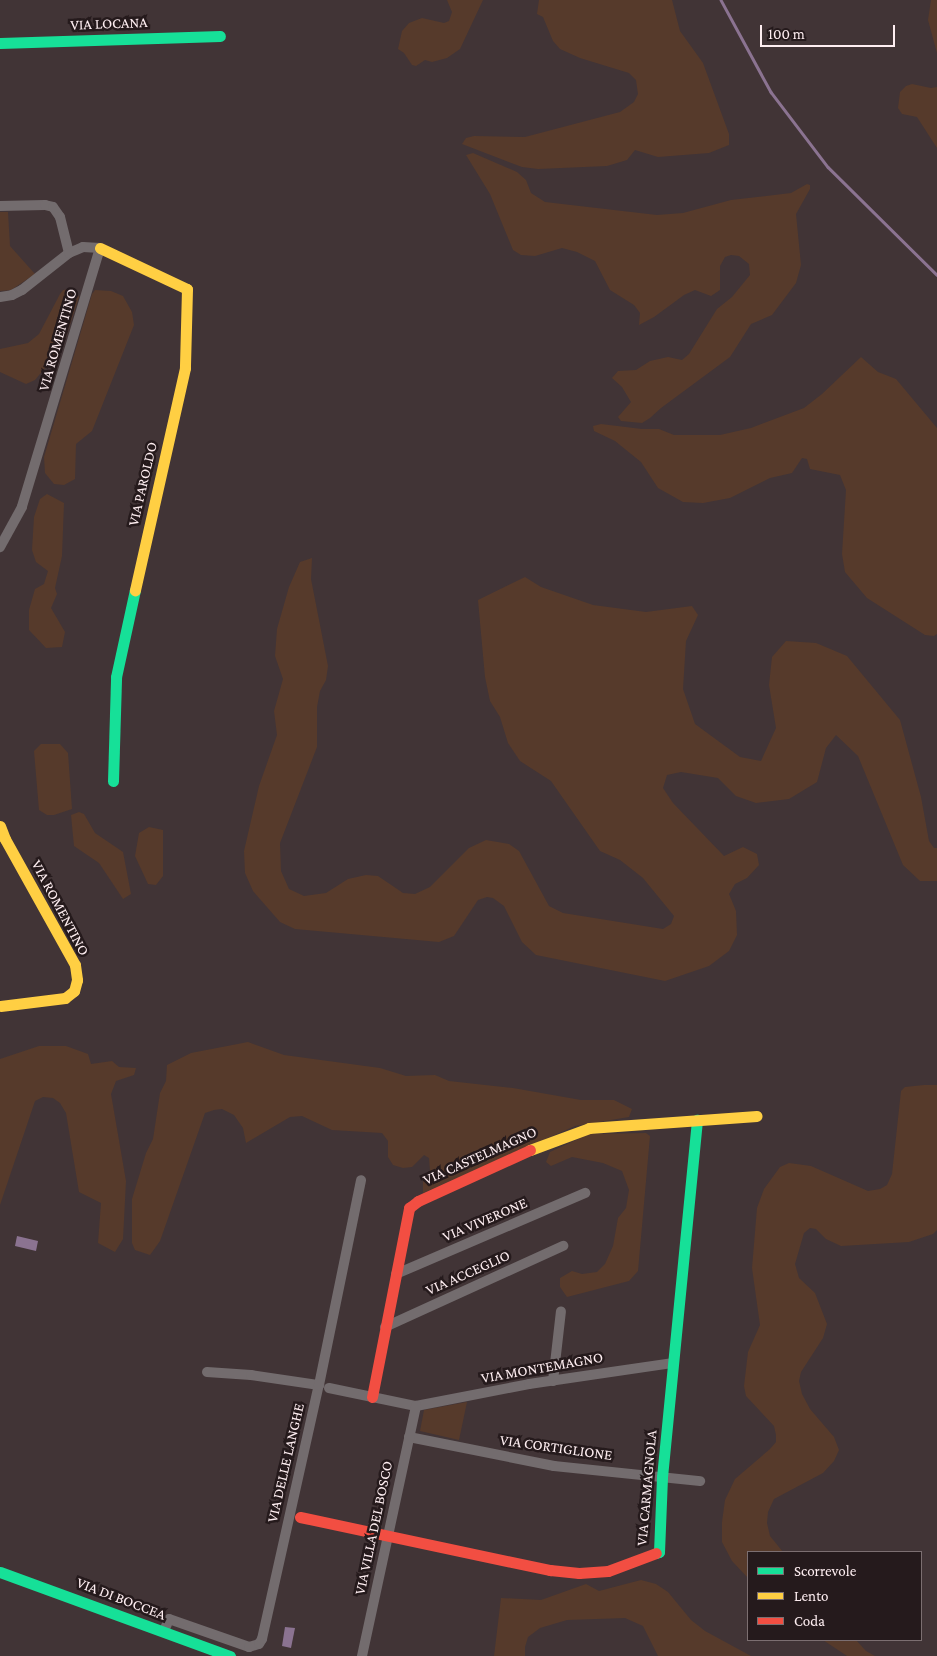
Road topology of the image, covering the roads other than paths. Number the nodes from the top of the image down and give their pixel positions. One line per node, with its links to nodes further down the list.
1 (220, 36): 2 (street, VIA LOCANA)
2 (0, 44)
3 (0, 206): 5 (street)
4 (100, 248): 5 (street); 7 (street, VIA ROMENTINO); 8 (street, VIA PAROLDO)
5 (70, 253): 6 (street)
6 (0, 297)
7 (0, 547)
8 (113, 781)
9 (0, 826): 10 (street, VIA ROMENTINO)
10 (0, 1006)
11 (757, 1116): 12 (street, VIA CASTELMAGNO)
12 (697, 1120): 16 (street, VIA CASTELMAGNO); 19 (street, VIA CARMAGNOLA)
13 (361, 1180): 22 (street, VIA DELLE LANGHE)
14 (585, 1193): 16 (street, VIA VIVERONE)
15 (563, 1246): 18 (street, VIA ACCEGLIO)
16 (396, 1274): 18 (street, VIA CASTELMAGNO)
17 (561, 1311): 21 (street)
18 (385, 1327): 23 (street, VIA CASTELMAGNO)
19 (673, 1364): 21 (street, VIA MONTEMAGNO); 26 (street, VIA CARMAGNOLA)
20 (207, 1372): 22 (street)
21 (553, 1381): 24 (street, VIA MONTEMAGNO)
22 (324, 1387): 23 (street); 31 (street, VIA DELLE LANGHE)
23 (372, 1398): 24 (street)
24 (416, 1406): 25 (street, VIA VILLA DEL BOSCO)
25 (409, 1437): 26 (street, VIA CORTIGLIONE); 29 (street, VIA VILLA DEL BOSCO)
26 (662, 1477): 27 (street, VIA CORTIGLIONE); 29 (street, VIA CARMAGNOLA)
27 (700, 1481)
28 (300, 1517): 29 (street, VIA CARMAGNOLA)
29 (387, 1536): 33 (street, VIA VILLA DEL BOSCO)
30 (0, 1572): 31 (street, VIA DI BOCCEA)
31 (164, 1632): 32 (street, VIA DI BOCCEA)
32 (230, 1656)
33 (362, 1656)

